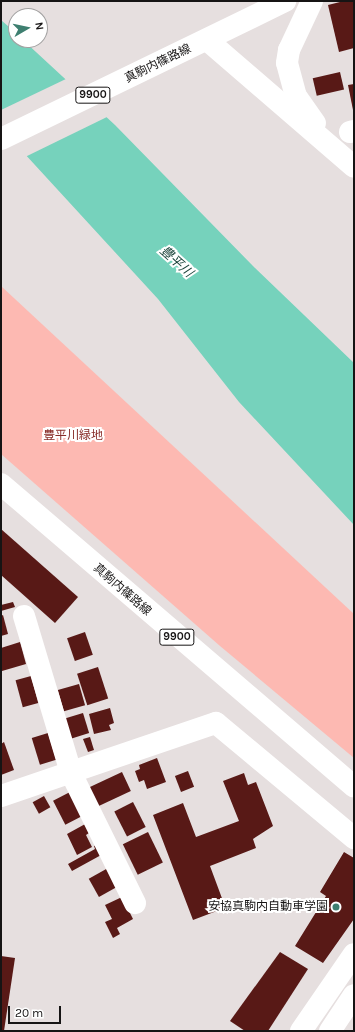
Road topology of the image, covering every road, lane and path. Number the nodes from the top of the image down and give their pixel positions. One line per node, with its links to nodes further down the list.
1 (285, 1): 3 (main road, 真駒内篠路線 / 9900)
2 (312, 1): 5 (main road)
3 (208, 40): 4 (main road, 真駒内篠路線 / 9900); 5 (main road)
4 (1, 139)
5 (334, 149): 6 (main road)
6 (354, 167)
7 (1, 484): 10 (main road, 真駒内篠路線 / 9900)
8 (24, 616): 9 (main road)
9 (71, 773): 11 (main road); 12 (main road); 13 (main road)
10 (354, 787)
11 (1, 796)
12 (354, 838)
13 (135, 903)
14 (354, 954): 16 (main road)
15 (354, 995): 17 (main road)
16 (301, 1031)
17 (330, 1031)

